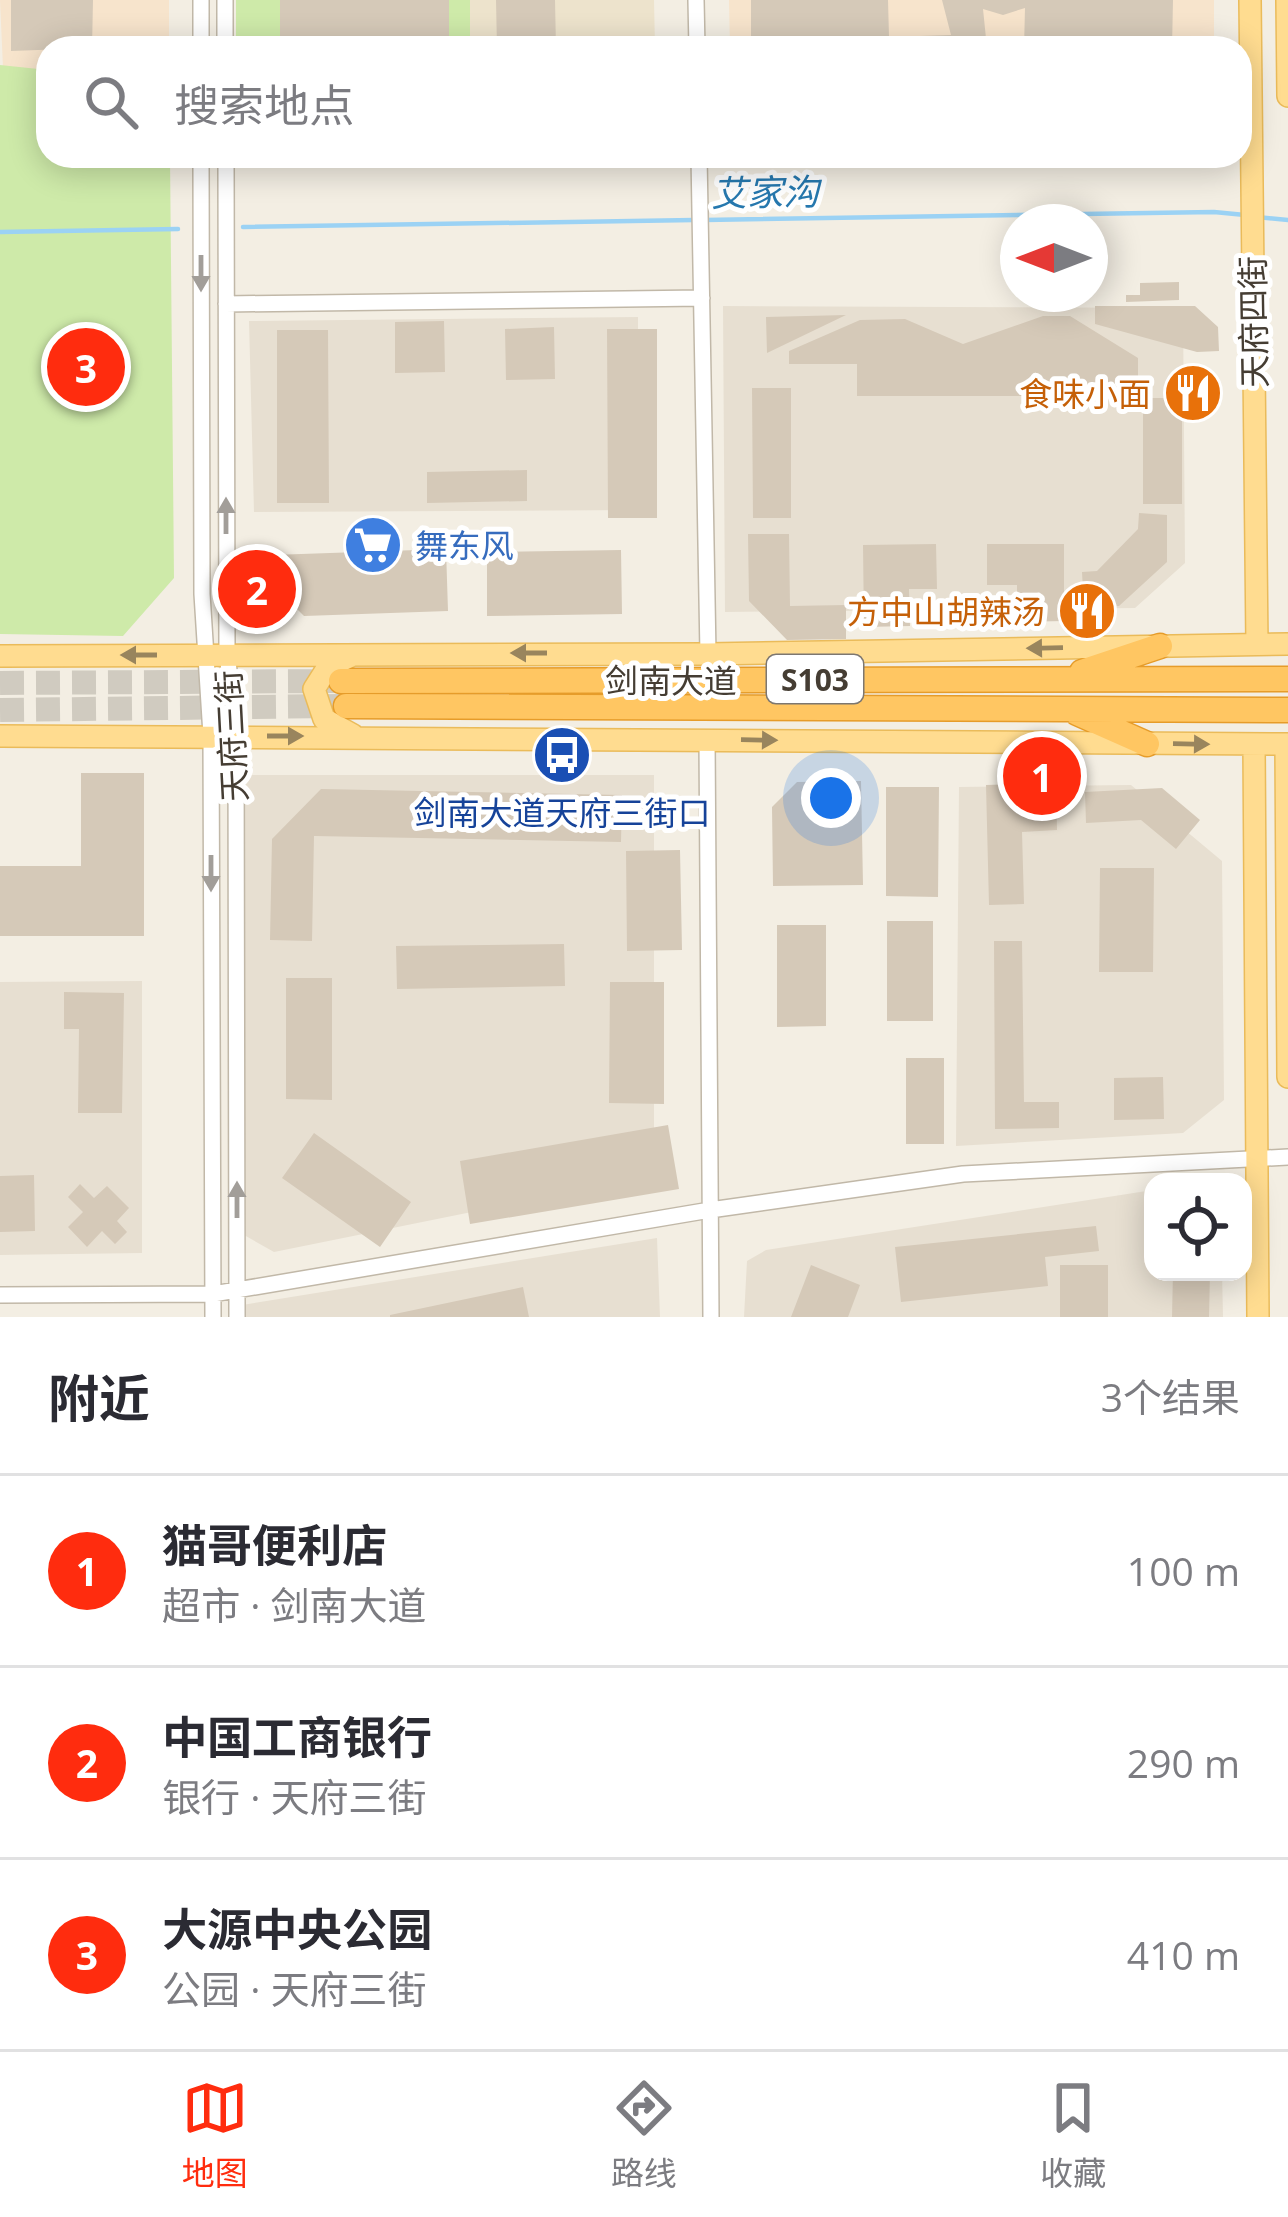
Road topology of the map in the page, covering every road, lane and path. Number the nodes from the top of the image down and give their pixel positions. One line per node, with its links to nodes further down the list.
1 (201, 0): 6 (street)
2 (225, 0): 7 (street)
3 (696, 0): 8 (street)
4 (1250, 0): 9 (main road, 天府四街)
5 (1287, 0): 10 (main road)
6 (201, 36)
7 (226, 36)
8 (697, 36)
9 (1250, 36)
10 (1288, 96)
11 (201, 168): 21 (street, 天府三街, one-way to 21)
12 (226, 168): 16 (street, 天府三街)
13 (699, 168): 15 (street)
14 (1252, 168): 17 (main road, 天府四街)
15 (702, 298): 16 (street); 22 (street)
16 (226, 304): 21 (street, 天府三街, one-way to 16)
17 (1257, 644): 18 (main road); 19 (main road)
18 (1288, 644)
19 (1160, 646): 22 (main road, one-way to 22); 24 (highway)
20 (359, 652): 21 (main road); 22 (main road, one-way to 20); 31 (main road)
21 (216, 653): 23 (main road, one-way to 23); 28 (street, 天府三街); 30 (street, 天府三街)
22 (708, 654)
23 (0, 656)
24 (1062, 679): 25 (highway, 剑南大道 / S103); 26 (highway, 剑南大道 / S103)
25 (1288, 679)
26 (1064, 707): 27 (highway, 剑南大道 / S103); 33 (highway)
27 (1288, 710)
28 (211, 735): 29 (main road); 30 (main road); 41 (street, 天府三街, one-way to 41)
29 (0, 736)
30 (236, 736): 31 (main road, one-way to 31); 40 (street, 天府三街, one-way to 30)
31 (355, 736): 32 (main road)
32 (707, 739): 33 (main road, one-way to 33); 39 (street)
33 (1148, 744): 35 (main road, one-way to 35)
34 (1287, 744): 35 (main road); 36 (main road)
35 (1254, 745): 37 (main road)
36 (1288, 1077)
37 (1256, 1156): 38 (street); 39 (street); 46 (main road)
38 (1288, 1157)
39 (710, 1210): 40 (street); 45 (street)
40 (237, 1292): 41 (street); 44 (street, 天府三街)
41 (213, 1294): 42 (street); 43 (street, 天府三街)
42 (0, 1295)
43 (213, 1317)
44 (237, 1317)
45 (711, 1317)
46 (1258, 1317)

